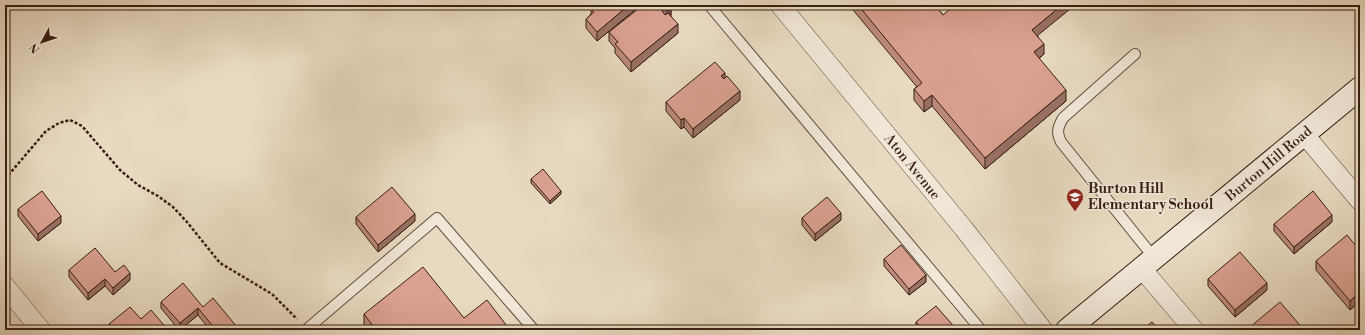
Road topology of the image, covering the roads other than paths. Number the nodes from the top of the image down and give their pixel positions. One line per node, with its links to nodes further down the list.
1 (709, 5): 12 (lane)
2 (780, 5): 13 (street, Aton Avenue)
3 (1135, 54): 7 (lane)
4 (1360, 88): 5 (street, Burton Hill Road)
5 (1304, 134): 6 (street); 7 (street, Burton Hill Road)
6 (1360, 201)
7 (1148, 264): 14 (street, Burton Hill Road); 15 (street)
8 (5, 286): 10 (street)
9 (307, 329): 11 (lane)
10 (41, 330)
11 (534, 330)
12 (981, 330)
13 (1043, 330)
14 (1067, 330)
15 (1194, 330)

